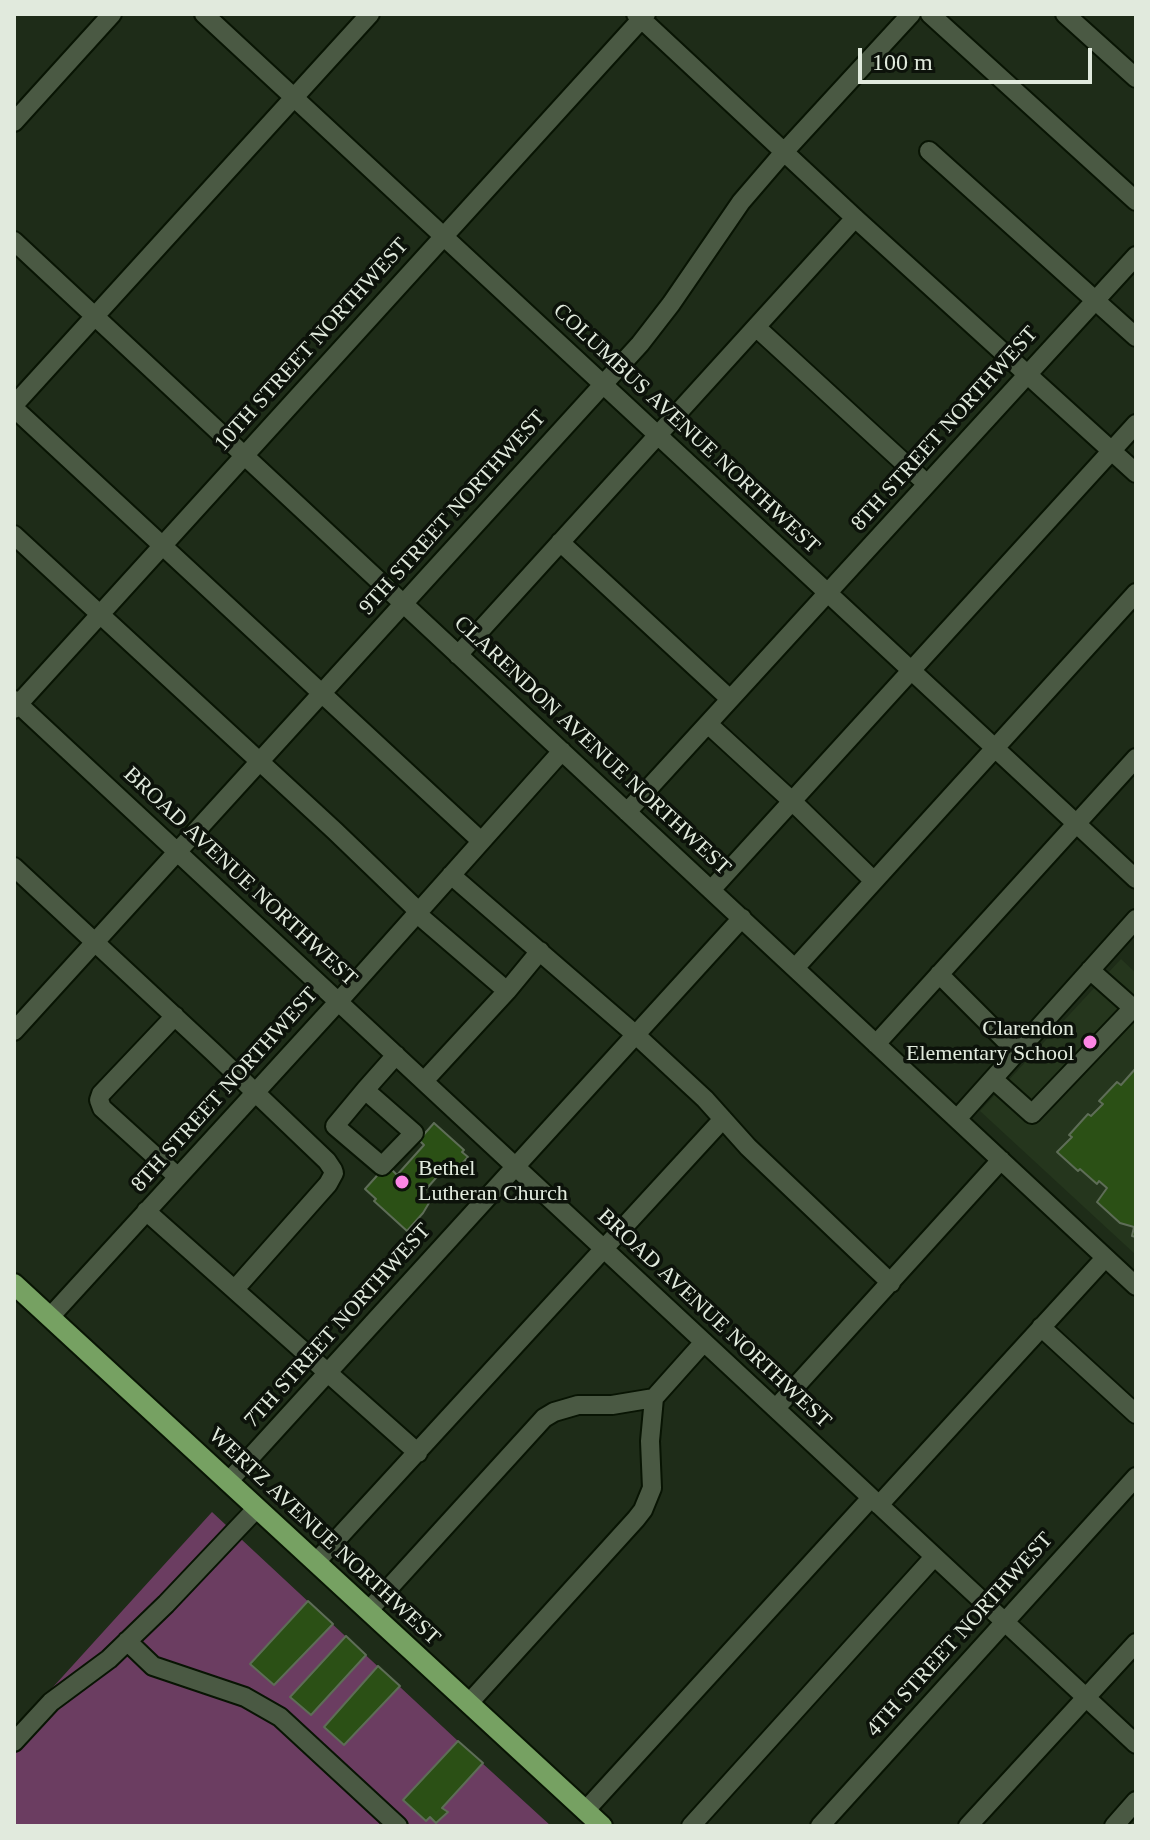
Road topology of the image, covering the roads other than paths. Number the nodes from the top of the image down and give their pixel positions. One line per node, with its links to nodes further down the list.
1 (112, 14): 10 (street)
2 (204, 14): 9 (street, COLUMBUS AVENUE NORTHWEST)
3 (370, 14): 9 (street)
4 (911, 14): 12 (street, 9TH STREET NORTHWEST)
5 (930, 14): 13 (street)
6 (1065, 14): 8 (street)
7 (641, 16): 12 (street); 15 (street, 10TH STREET NORTHWEST)
8 (1136, 78)
9 (294, 97): 15 (street, COLUMBUS AVENUE NORTHWEST); 19 (street)
10 (14, 122)
11 (929, 151): 18 (street)
12 (784, 152): 14 (street); 23 (street, 9TH STREET NORTHWEST)
13 (1136, 201)
14 (855, 218): 20 (street); 22 (street)
15 (444, 237): 23 (street, COLUMBUS AVENUE NORTHWEST); 28 (street, 10TH STREET NORTHWEST)
16 (14, 241): 19 (street, CLARENDON AVENUE NORTHWEST)
17 (1136, 256): 18 (street, 8TH STREET NORTHWEST)
18 (1095, 300): 21 (street); 22 (street, 8TH STREET NORTHWEST)
19 (95, 316): 24 (street); 28 (street, CLARENDON AVENUE NORTHWEST)
20 (756, 327): 26 (street); 30 (street)
21 (1136, 337)
22 (1027, 374): 27 (street); 30 (street, 8TH STREET NORTHWEST)
23 (603, 384): 26 (street, COLUMBUS AVENUE NORTHWEST); 36 (street, 9TH STREET NORTHWEST)
24 (15, 404): 33 (street)
25 (1136, 424): 27 (street)
26 (657, 436): 32 (street); 34 (street, COLUMBUS AVENUE NORTHWEST)
27 (1112, 451): 29 (street); 39 (street)
28 (244, 455): 33 (street, 10TH STREET NORTHWEST); 36 (street, CLARENDON AVENUE NORTHWEST)
29 (1136, 473)
30 (927, 484): 34 (street, 8TH STREET NORTHWEST)
31 (14, 535): 37 (street)
32 (560, 542): 38 (street); 41 (street)
33 (163, 544): 37 (street, 10TH STREET NORTHWEST); 40 (street)
34 (828, 593): 39 (street, COLUMBUS AVENUE NORTHWEST); 41 (street, 8TH STREET NORTHWEST)
35 (1136, 593): 44 (street)
36 (403, 603): 38 (street, CLARENDON AVENUE NORTHWEST); 40 (street, 9TH STREET NORTHWEST)
37 (99, 615): 42 (street, 10TH STREET NORTHWEST); 47 (street)
38 (458, 655): 45 (street, CLARENDON AVENUE NORTHWEST)
39 (910, 671): 44 (street, COLUMBUS AVENUE NORTHWEST); 48 (street)
40 (323, 694): 47 (street, 9TH STREET NORTHWEST); 51 (street)
41 (730, 699): 43 (street, 8TH STREET NORTHWEST)
42 (15, 704): 52 (street, BROAD AVENUE NORTHWEST)
43 (708, 724): 48 (street); 49 (street, 8TH STREET NORTHWEST)
44 (995, 748): 50 (street, COLUMBUS AVENUE NORTHWEST); 56 (street)
45 (562, 751): 49 (street, CLARENDON AVENUE NORTHWEST); 51 (street, 8TH STREET NORTHWEST)
46 (1136, 758): 50 (street)
47 (261, 762): 52 (street, 9TH STREET NORTHWEST); 58 (street)
48 (792, 801): 56 (street); 57 (street)
49 (627, 812): 57 (street, CLARENDON AVENUE NORTHWEST)
50 (1077, 823): 55 (street, COLUMBUS AVENUE NORTHWEST); 65 (street)
51 (481, 841): 54 (street, 8TH STREET NORTHWEST)
52 (178, 852): 61 (street, 9TH STREET NORTHWEST); 67 (street, BROAD AVENUE NORTHWEST)
53 (15, 869): 61 (street)
54 (451, 875): 58 (street, 8TH STREET NORTHWEST); 62 (street)
55 (1136, 879)
56 (874, 881): 63 (street)
57 (711, 890): 59 (street, CLARENDON AVENUE NORTHWEST)
58 (418, 913): 66 (street); 67 (street, 8TH STREET NORTHWEST)
59 (742, 918): 63 (street, CLARENDON AVENUE NORTHWEST); 71 (street, 7TH STREET NORTHWEST)
60 (1136, 919): 64 (street)
61 (95, 941): 69 (street); 70 (street, 9TH STREET NORTHWEST)
62 (540, 951): 66 (street); 71 (street)
63 (795, 968): 72 (street, CLARENDON AVENUE NORTHWEST)
64 (1090, 970): 68 (street); 73 (street)
65 (939, 974): 72 (street); 73 (street)
66 (507, 991): 76 (street)
67 (339, 1001): 74 (street, BROAD AVENUE NORTHWEST); 78 (street, 8TH STREET NORTHWEST)
68 (1134, 1009): 75 (street)
69 (175, 1016): 78 (street); 83 (street)
70 (14, 1031)
71 (636, 1035): 79 (street); 82 (street, 7TH STREET NORTHWEST)
72 (876, 1044): 80 (street, CLARENDON AVENUE NORTHWEST)
73 (1017, 1052): 75 (street)
74 (396, 1055): 76 (street, BROAD AVENUE NORTHWEST); 77 (street)
75 (993, 1079): 80 (street)
76 (424, 1081): 82 (street, BROAD AVENUE NORTHWEST)
77 (365, 1090)
78 (255, 1092): 83 (street, 8TH STREET NORTHWEST); 90 (street)
79 (723, 1119): 85 (street); 87 (street)
80 (957, 1119): 81 (street, CLARENDON AVENUE NORTHWEST)
81 (1001, 1160): 86 (street, CLARENDON AVENUE NORTHWEST); 87 (street)
82 (515, 1166): 85 (street, BROAD AVENUE NORTHWEST); 94 (street, 7TH STREET NORTHWEST)
83 (178, 1177): 84 (street, 8TH STREET NORTHWEST)
84 (146, 1211): 90 (street); 91 (street, 8TH STREET NORTHWEST)
85 (605, 1249): 93 (street, BROAD AVENUE NORTHWEST); 98 (street)
86 (1105, 1258): 89 (street, CLARENDON AVENUE NORTHWEST); 92 (street)
87 (891, 1283): 96 (street)
88 (14, 1284): 91 (main road, WERTZ AVENUE NORTHWEST)
89 (1136, 1286)
90 (235, 1289): 94 (street)
91 (50, 1317): 100 (main road, WERTZ AVENUE NORTHWEST)
92 (1041, 1327): 97 (street); 101 (street)
93 (704, 1342): 95 (street); 96 (street, BROAD AVENUE NORTHWEST)
94 (327, 1373): 98 (street); 100 (street, 7TH STREET NORTHWEST)
95 (654, 1398): 105 (street); 110 (street)
96 (776, 1408): 101 (street, BROAD AVENUE NORTHWEST)
97 (1136, 1414)
98 (418, 1453): 104 (street)
99 (1136, 1477): 106 (street, 4TH STREET NORTHWEST)
100 (228, 1482): 102 (main road, WERTZ AVENUE NORTHWEST)
101 (875, 1502): 103 (street, BROAD AVENUE NORTHWEST); 114 (street)
102 (257, 1508): 104 (main road, WERTZ AVENUE NORTHWEST); 107 (street)
103 (934, 1557): 106 (street, BROAD AVENUE NORTHWEST); 117 (street)
104 (316, 1562): 105 (main road, WERTZ AVENUE NORTHWEST)
105 (369, 1610): 110 (main road, WERTZ AVENUE NORTHWEST)
106 (1005, 1622): 109 (street, BROAD AVENUE NORTHWEST); 118 (street, 4TH STREET NORTHWEST)
107 (127, 1641): 111 (street); 115 (street)
108 (1136, 1643): 109 (street)
109 (1086, 1697): 112 (street, BROAD AVENUE NORTHWEST); 119 (street)
110 (469, 1703): 114 (main road, WERTZ AVENUE NORTHWEST)
111 (14, 1742)
112 (1136, 1744)
113 (1136, 1801): 120 (street)
114 (585, 1811): 116 (main road, WERTZ AVENUE NORTHWEST)
115 (398, 1826)
116 (602, 1826)
117 (691, 1826)
118 (820, 1826)
119 (968, 1826)
120 (1114, 1826)

